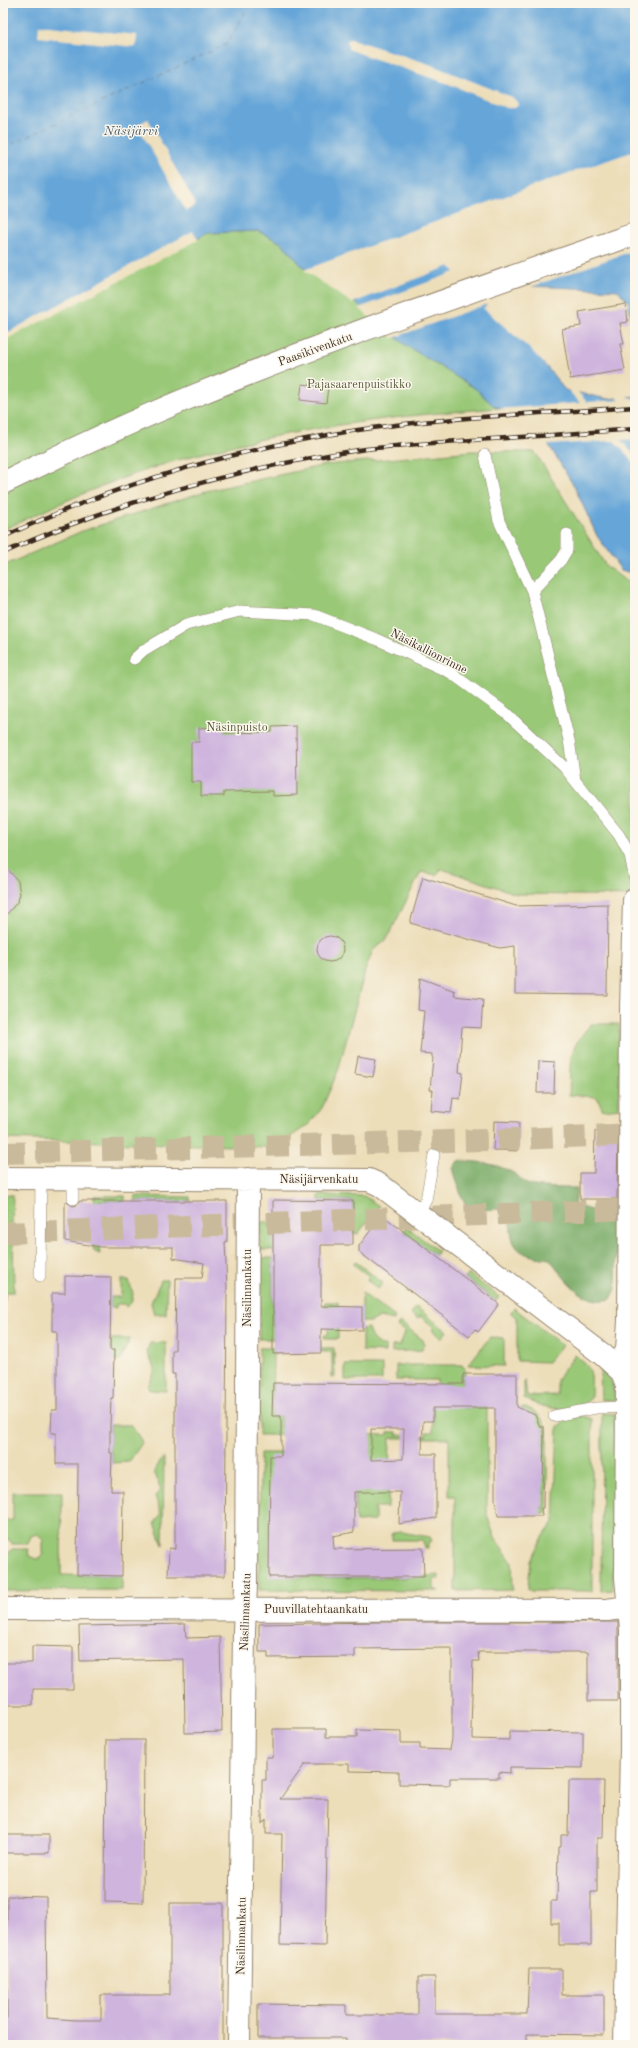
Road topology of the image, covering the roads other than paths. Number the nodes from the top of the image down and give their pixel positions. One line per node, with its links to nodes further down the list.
1 (635, 234): 3 (street, Paasikivenkatu)
2 (485, 455): 5 (lane)
3 (3, 483)
4 (567, 534): 5 (lane)
5 (532, 591): 7 (lane)
6 (134, 659): 7 (lane, Näsikallionrinne)
7 (576, 781): 8 (lane, Näsikallionrinne)
8 (635, 889): 15 (street)
9 (434, 1155): 13 (lane)
10 (3, 1178): 11 (street, Näsijärvenkatu)
11 (41, 1178): 12 (street, Näsijärvenkatu); 14 (lane)
12 (248, 1179): 13 (street, Näsijärvenkatu); 19 (street, Näsilinnankatu)
13 (418, 1214): 15 (street, Näsijärvenkatu)
14 (40, 1276)
15 (619, 1369): 16 (street)
16 (627, 1407): 17 (lane); 18 (street)
17 (554, 1416)
18 (632, 1606): 19 (street, Puuvillatehtaankatu); 21 (street)
19 (244, 1608): 20 (street, Puuvillatehtaankatu); 22 (street, Näsilinnankatu)
20 (3, 1609)
21 (633, 1746): 23 (street)
22 (239, 2045)
23 (625, 2045)

